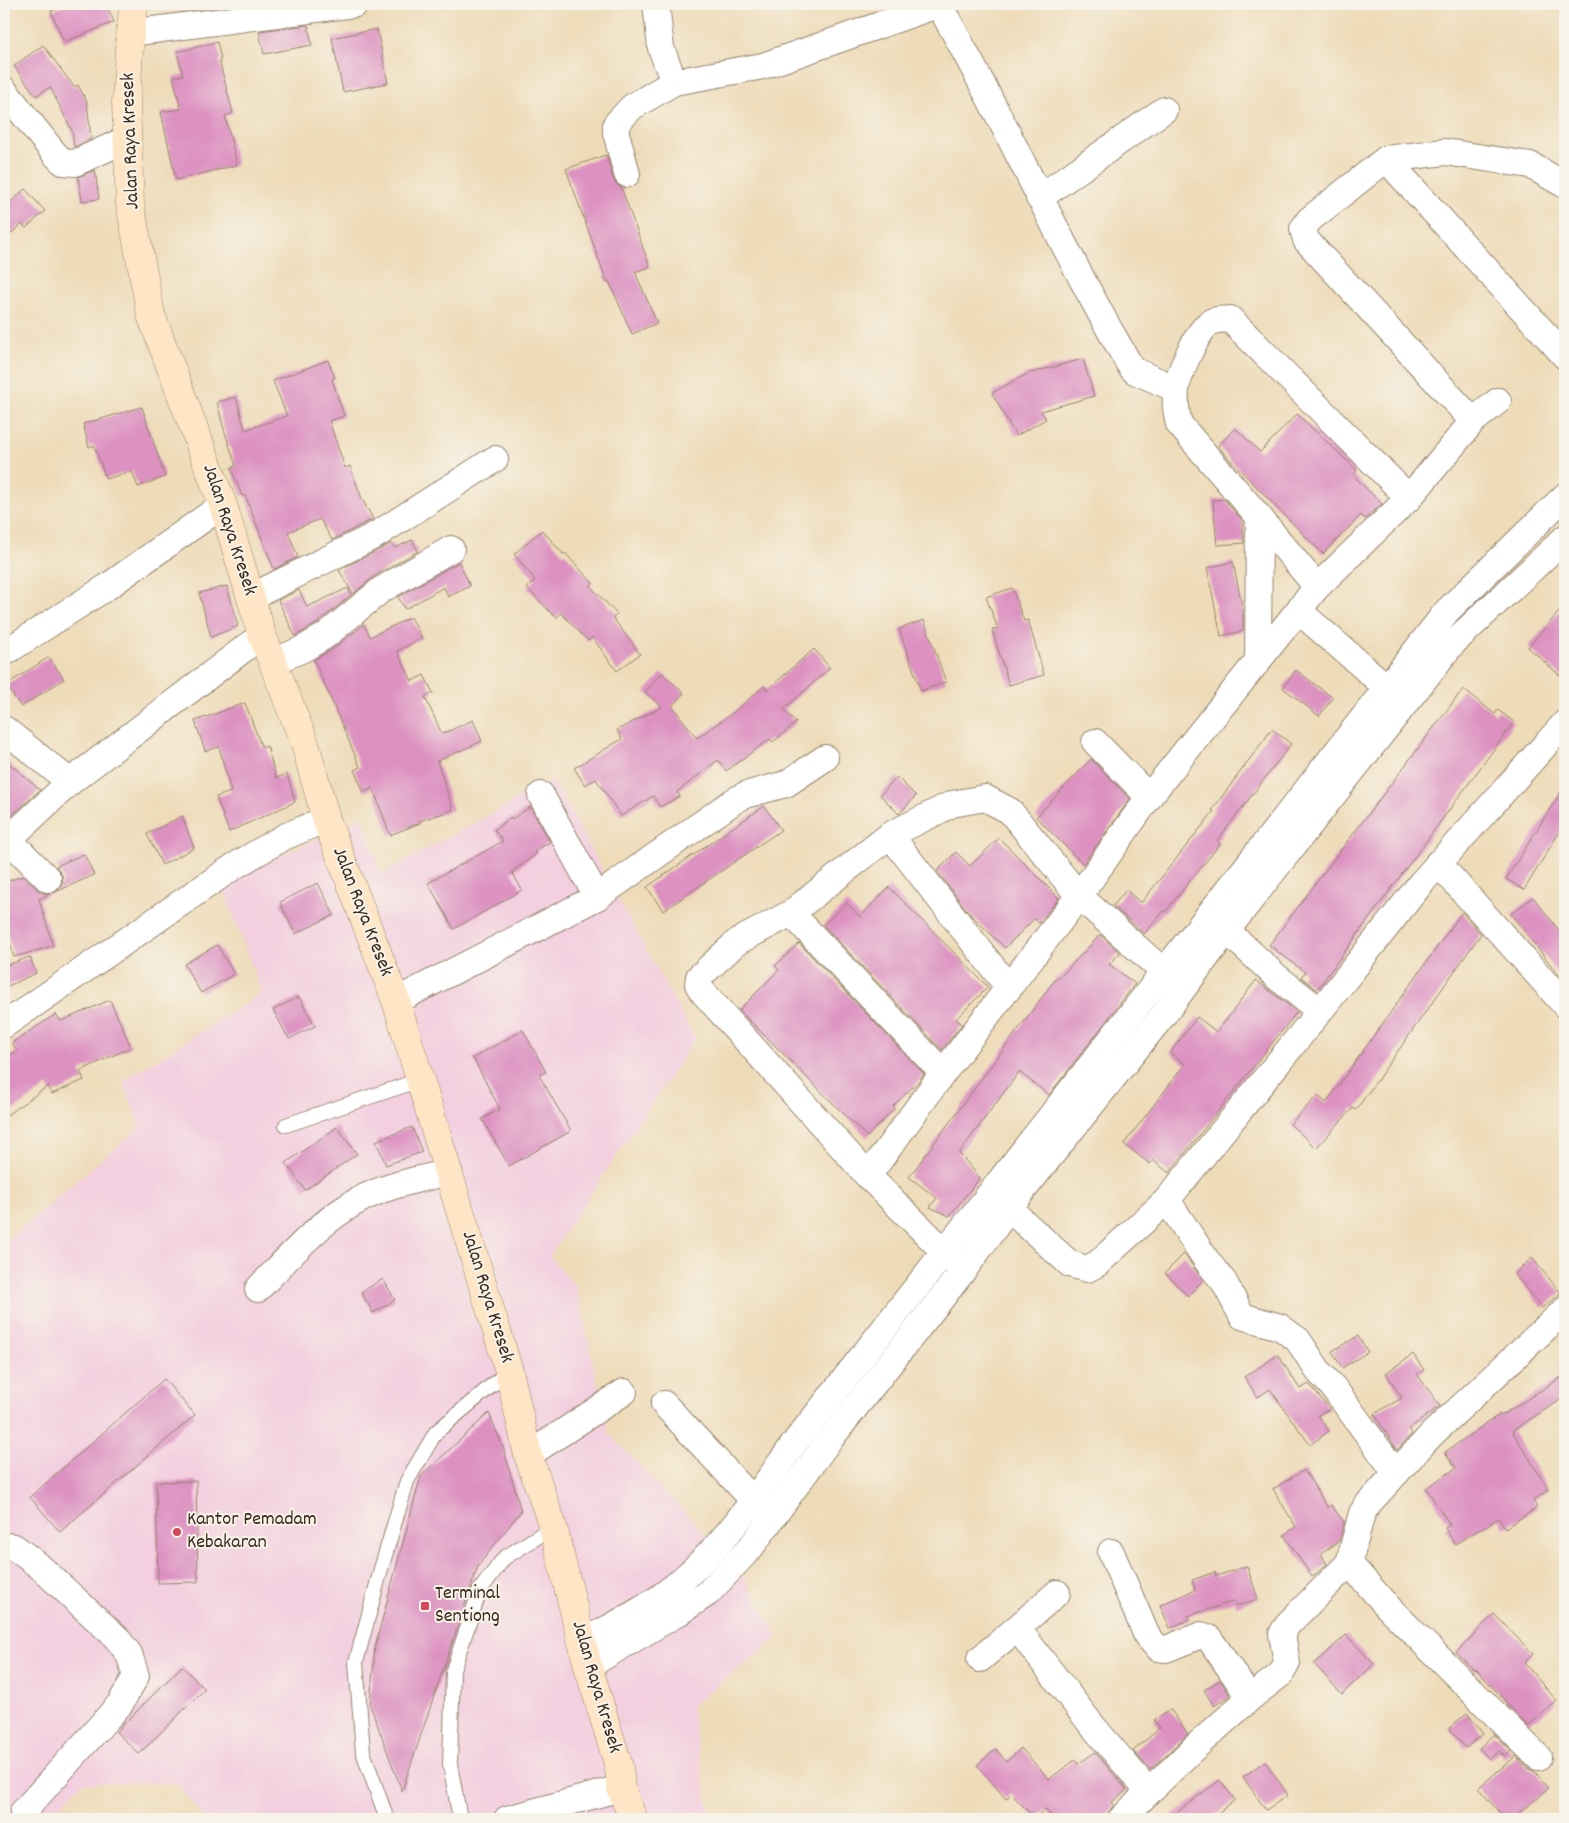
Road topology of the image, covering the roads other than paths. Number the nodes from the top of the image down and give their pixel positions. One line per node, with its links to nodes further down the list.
1 (134, 4): 5 (main road, Jalan Raya Kresek)
2 (355, 4): 5 (street)
3 (656, 4): 6 (street)
4 (939, 4): 6 (street); 13 (street)
5 (130, 33): 9 (main road, Jalan Raya Kresek)
6 (674, 82): 11 (street)
7 (4, 90): 9 (street)
8 (1164, 110): 13 (street)
9 (128, 139): 21 (main road, Jalan Raya Kresek)
10 (1386, 160): 12 (street); 14 (street); 17 (street)
11 (627, 174)
12 (1565, 185)
13 (1039, 198): 15 (street)
14 (1565, 356)
15 (1176, 389): 20 (street); 22 (street)
16 (1498, 401): 17 (street)
17 (1474, 421): 20 (street)
18 (495, 459): 26 (street)
19 (1565, 496): 27 (street)
20 (1409, 498): 25 (street)
21 (223, 505): 26 (main road, Jalan Raya Kresek); 31 (street)
22 (1259, 516): 25 (street); 33 (street)
23 (1565, 538): 29 (street)
24 (451, 549): 32 (street)
25 (1317, 587): 28 (street)
26 (251, 597): 30 (main road, Jalan Raya Kresek)
27 (1453, 605): 29 (street); 34 (street)
28 (1299, 611): 33 (street); 34 (street)
29 (1470, 626): 34 (street)
30 (262, 635): 32 (main road, Jalan Raya Kresek); 39 (street)
31 (4, 653)
32 (273, 662): 42 (main road, Jalan Raya Kresek)
33 (1258, 662): 41 (street)
34 (1396, 695): 50 (street)
35 (1565, 723): 45 (street)
36 (4, 730): 39 (street)
37 (1095, 742): 41 (street)
38 (826, 758): 48 (street)
39 (70, 782): 44 (street)
40 (541, 795): 48 (street)
41 (1149, 797): 47 (street)
42 (326, 819): 53 (main road, Jalan Raya Kresek); 56 (street)
43 (890, 835): 47 (street); 49 (street); 52 (street)
44 (6, 837): 46 (street)
45 (1438, 863): 54 (street); 55 (street)
46 (48, 878)
47 (1079, 896): 51 (street); 52 (street)
48 (597, 897): 53 (street)
49 (791, 913): 57 (street); 61 (street)
50 (1218, 922): 51 (street); 55 (street)
51 (1174, 980): 62 (street)
52 (1009, 988): 57 (street)
53 (396, 1001): 58 (main road, Jalan Raya Kresek)
54 (1565, 1005)
55 (1320, 1011): 63 (street)
56 (4, 1025)
57 (944, 1073): 61 (street)
58 (420, 1080): 59 (lane); 60 (main road, Jalan Raya Kresek)
59 (286, 1125)
60 (449, 1172): 66 (street); 68 (main road, Jalan Raya Kresek)
61 (868, 1176): 64 (street)
62 (1000, 1200): 63 (street); 64 (street); 65 (street)
63 (1166, 1200): 72 (street)
64 (944, 1252): 65 (street); 73 (street)
65 (963, 1271): 74 (street)
66 (258, 1289)
67 (1565, 1310): 72 (street)
68 (509, 1371): 71 (main road, Jalan Raya Kresek); 90 (lane)
69 (624, 1392): 71 (street)
70 (664, 1404): 73 (street)
71 (528, 1455): 75 (main road, Jalan Raya Kresek)
72 (1396, 1473): 78 (street)
73 (753, 1500): 74 (street); 81 (street)
74 (772, 1518): 81 (street)
75 (553, 1527): 81 (main road, Jalan Raya Kresek); 91 (lane)
76 (4, 1546): 87 (street)
77 (1111, 1552): 83 (street)
78 (1349, 1563): 83 (street); 84 (street)
79 (1057, 1593): 80 (street)
80 (1017, 1628): 82 (street); 86 (street)
81 (586, 1654): 85 (main road, Jalan Raya Kresek)
82 (980, 1659)
83 (1250, 1698): 86 (street)
84 (1538, 1758)
85 (621, 1788): 89 (street); 92 (main road, Jalan Raya Kresek)
86 (1149, 1792): 88 (street)
87 (22, 1812)
88 (1130, 1816)
89 (520, 1818)
90 (386, 1819)
91 (460, 1819)
92 (632, 1819)

